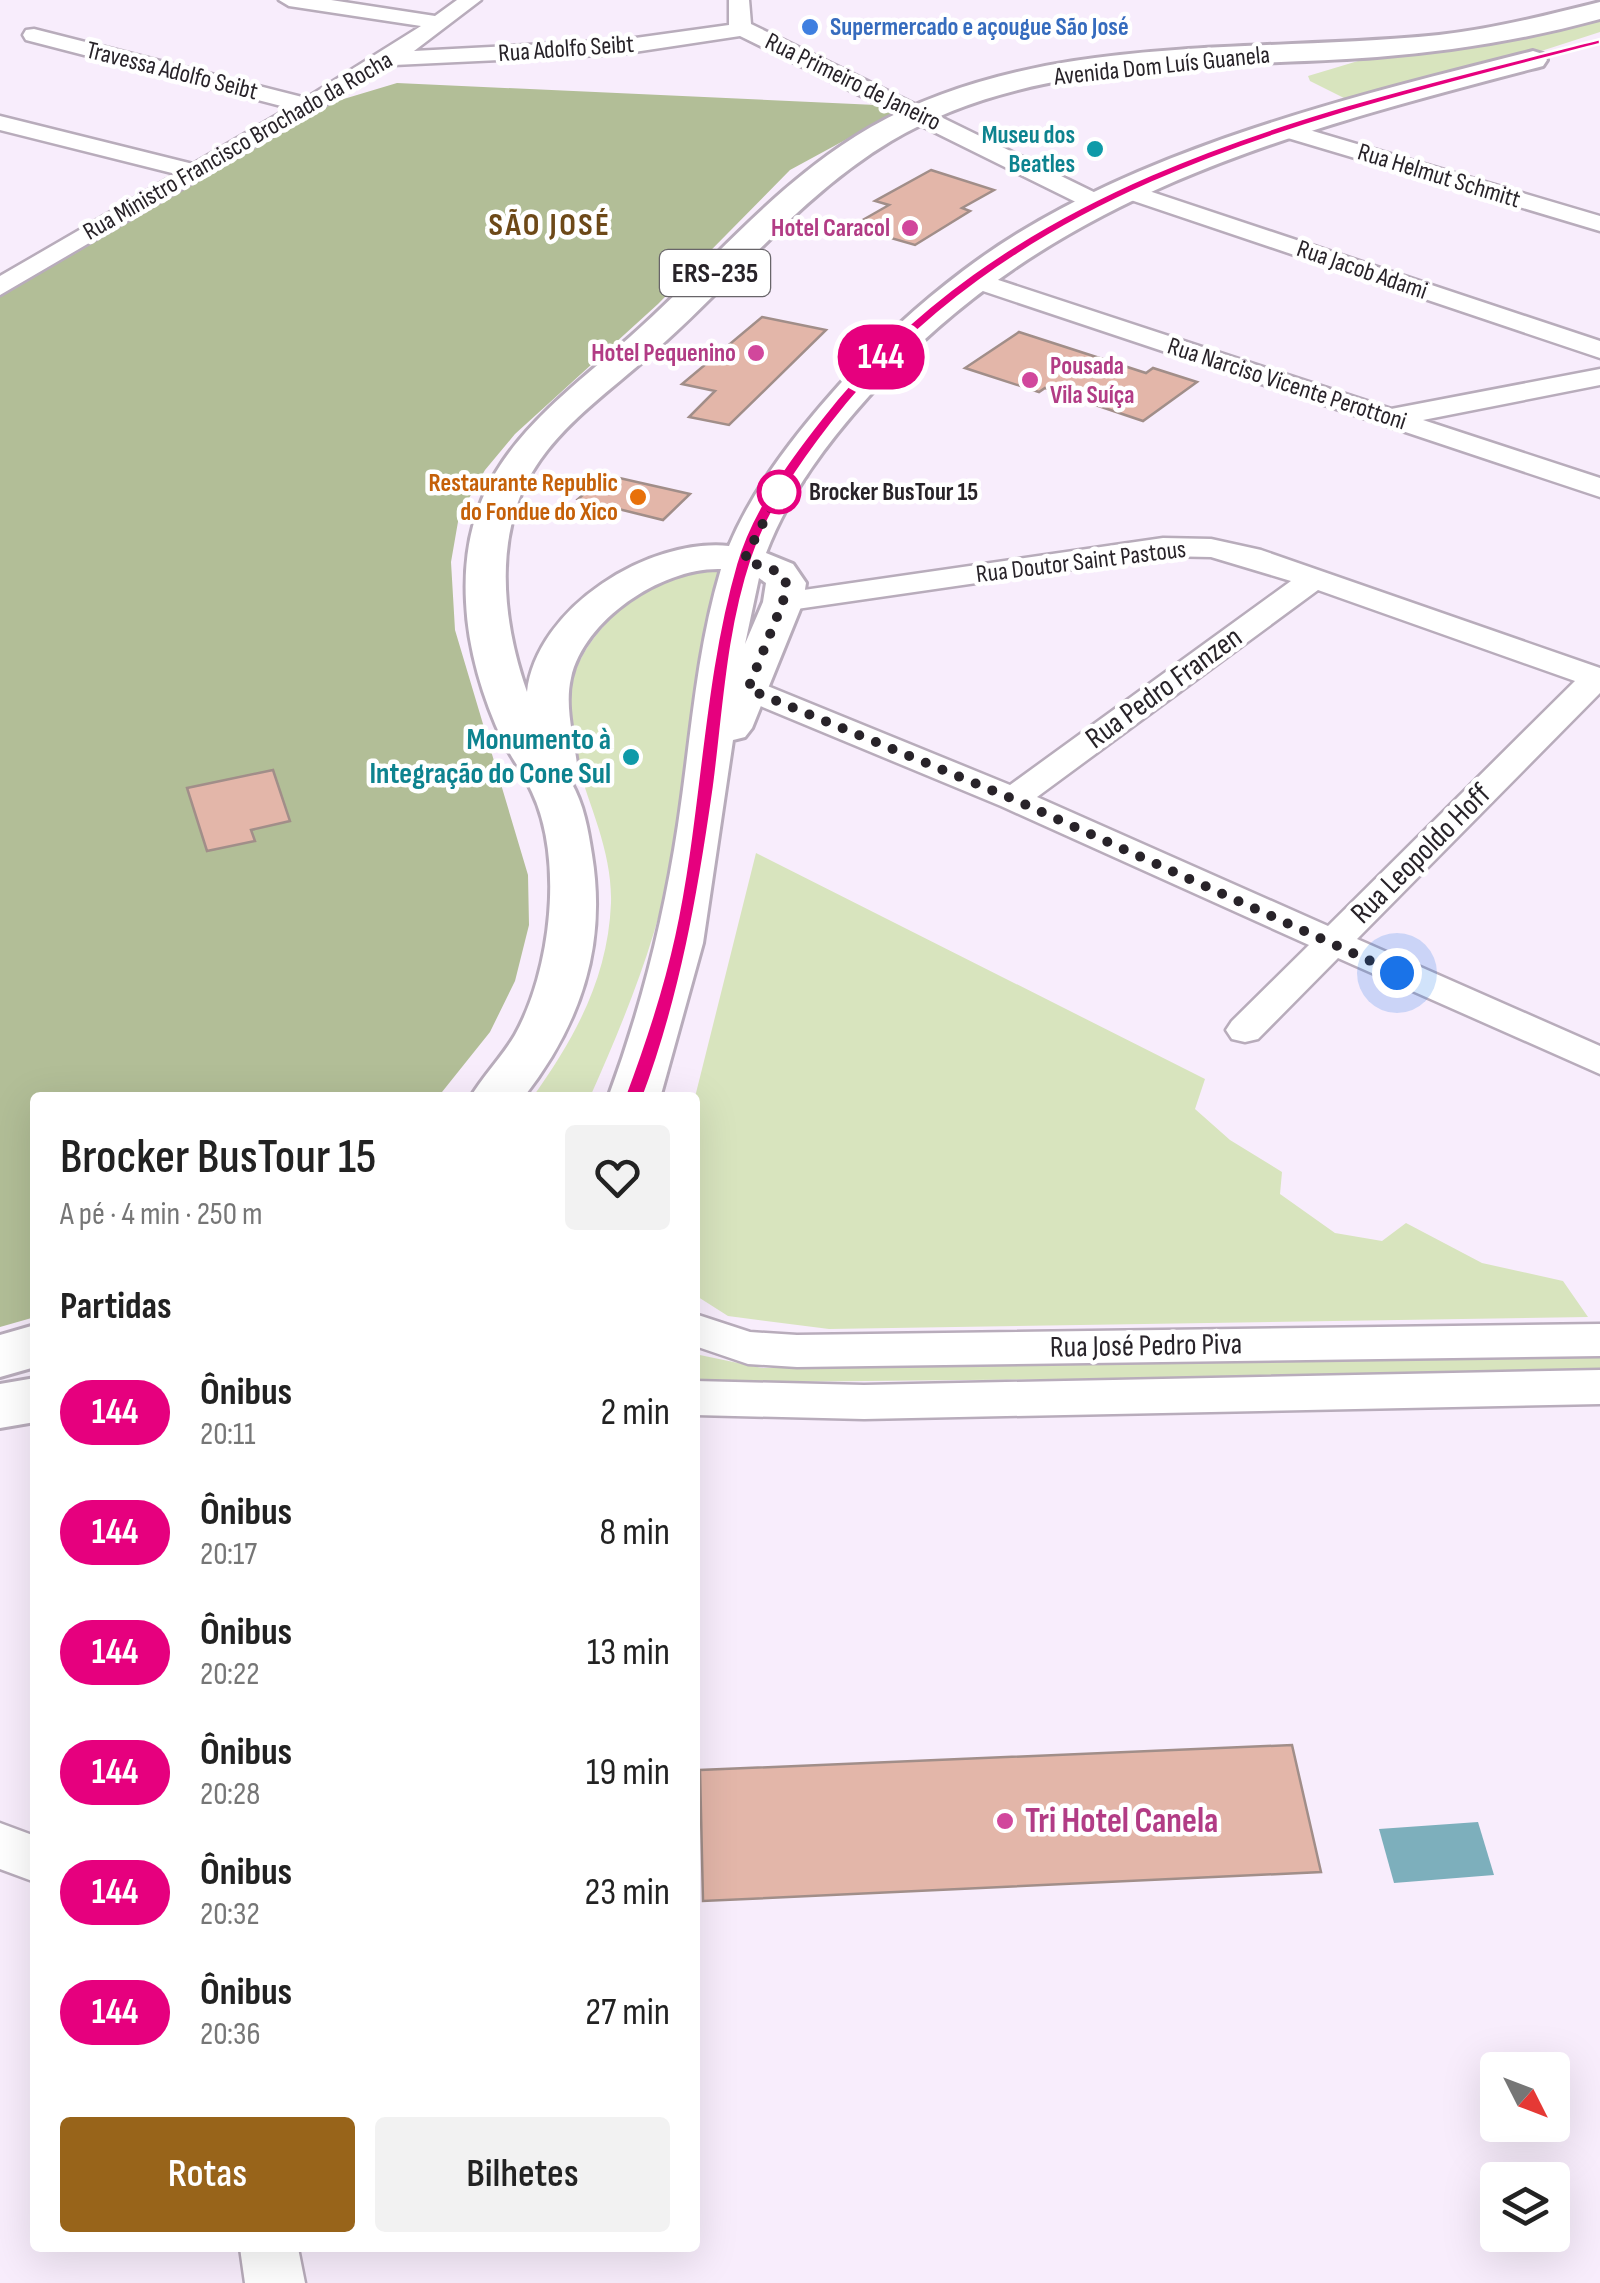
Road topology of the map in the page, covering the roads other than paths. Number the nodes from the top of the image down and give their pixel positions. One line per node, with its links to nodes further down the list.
1 (290, 0): 5 (street)
2 (471, 0): 5 (street, Rua Ministro Francisco Brochado da Rocha)
3 (739, 0): 6 (street, Rua Primeiro de Janeiro)
4 (1600, 10): 11 (main road, Avenida Dom Luís Guanela / ERS-235)
5 (442, 22): 9 (street, Rua Ministro Francisco Brochado da Rocha)
6 (742, 29): 9 (street, Rua Adolfo Seibt); 11 (street, Rua Primeiro de Janeiro)
7 (34, 35): 10 (street, Travessa Adolfo Seibt)
8 (1556, 54): 13 (main road)
9 (388, 59): 10 (street, Rua Ministro Francisco Brochado da Rocha)
10 (309, 106): 14 (street, Rua Ministro Francisco Brochado da Rocha)
11 (922, 114): 15 (street, Rua Primeiro de Janeiro); 29 (main road, Avenida Dom Luís Guanela / ERS-235)
12 (0, 123): 14 (street)
13 (1279, 128): 15 (main road); 16 (street, Rua Helmut Schmitt)
14 (194, 172): 18 (street, Rua Ministro Francisco Brochado da Rocha)
15 (1111, 197): 17 (main road); 19 (street, Rua Jacob Adami)
16 (1600, 224)
17 (974, 280): 21 (street, Rua Narciso Vicente Perottoni); 23 (main road)
18 (0, 286)
19 (1600, 350)
20 (1600, 377): 21 (street)
21 (1390, 418): 22 (street, Rua Narciso Vicente Perottoni)
22 (1600, 488)
23 (744, 560): 25 (main road); 28 (main road); 29 (main road)
24 (1315, 578): 25 (street, Rua Doutor Saint Pastous); 26 (street, Rua Doutor Saint Pastous); 30 (street, Rua Pedro Franzen)
25 (783, 602): 27 (main road)
26 (1598, 678): 31 (street, Rua Leopoldo Hoff)
27 (748, 689): 28 (main road); 30 (street)
28 (707, 779): 35 (main road)
29 (558, 798): 34 (main road, Avenida Dom Luís Guanela / ERS-235)
30 (1013, 799): 31 (street)
31 (1331, 944): 32 (street, Rua Leopoldo Hoff); 33 (street)
32 (1246, 1030)
33 (1600, 1061)
34 (500, 1092)
35 (636, 1092)
36 (700, 1332): 37 (street, Rua José Pedro Piva)
37 (1600, 1340)
38 (30, 1347): 39 (main road)
39 (0, 1356)
40 (1600, 1387): 41 (street, Rua José Pedro Piva)
41 (700, 1398)
42 (30, 1401): 43 (main road)
43 (0, 1406)
44 (0, 1846): 45 (street)
45 (30, 1857)
46 (270, 2252): 47 (street)
47 (275, 2283)

